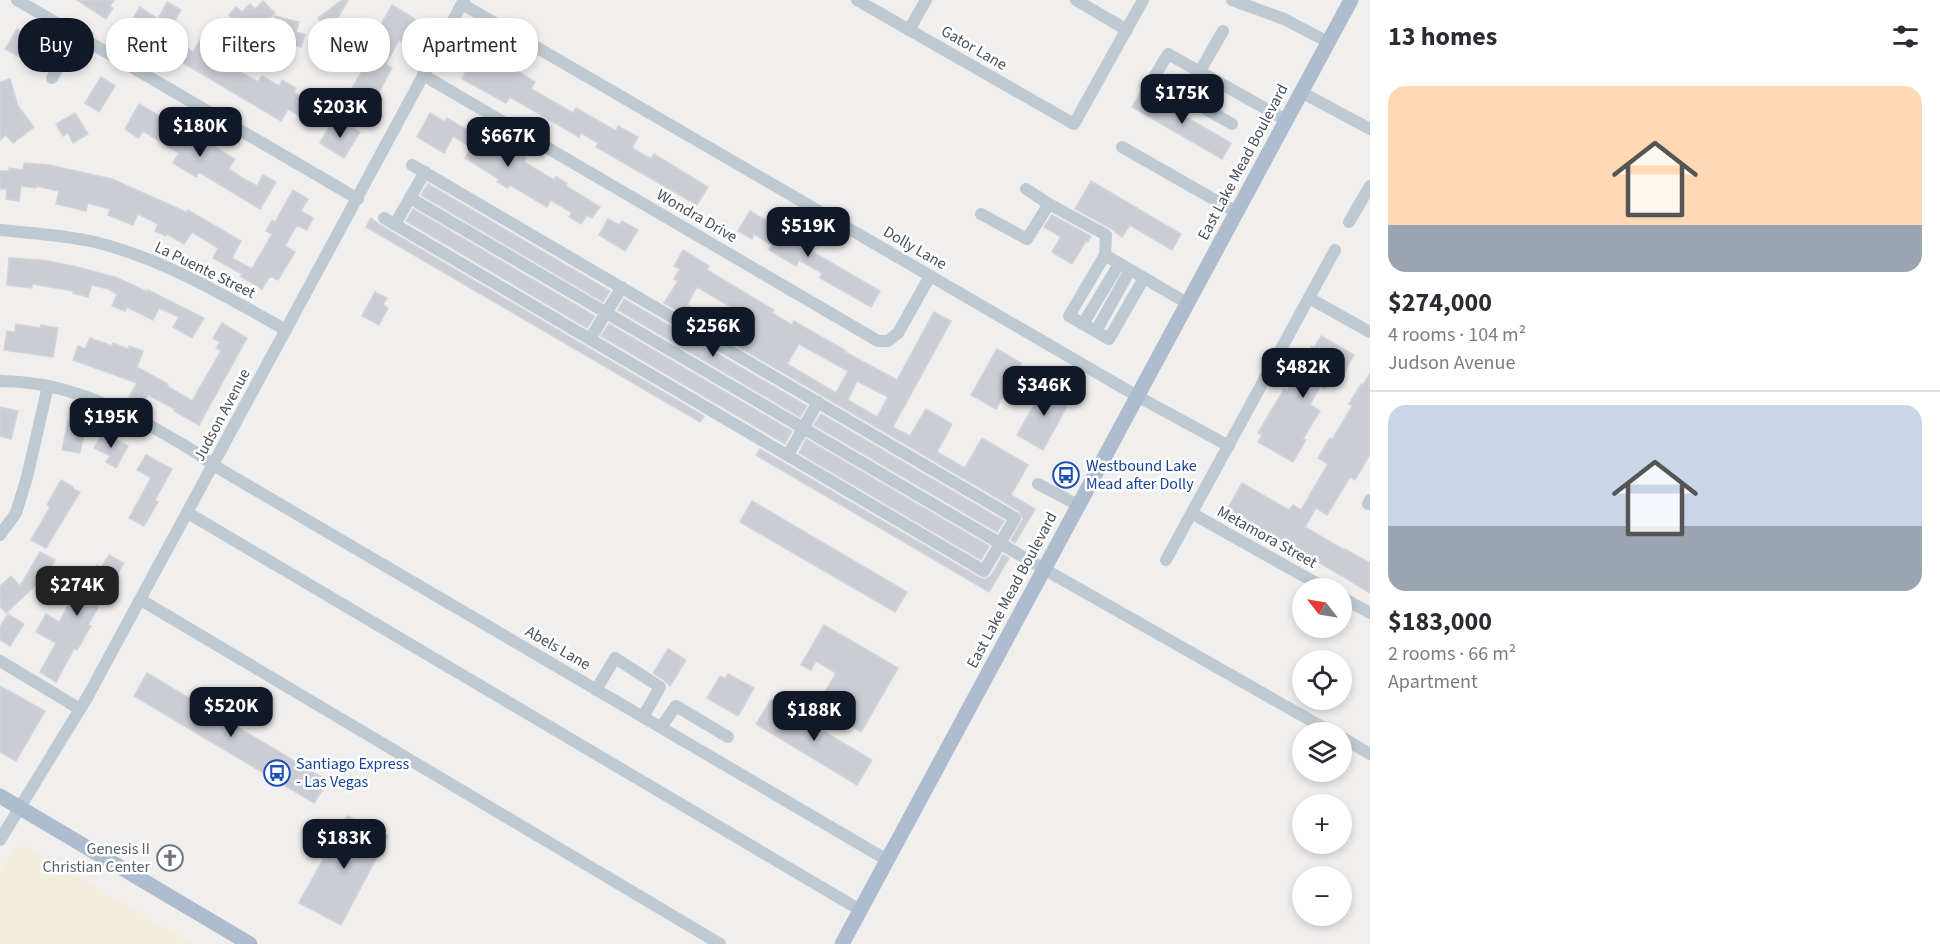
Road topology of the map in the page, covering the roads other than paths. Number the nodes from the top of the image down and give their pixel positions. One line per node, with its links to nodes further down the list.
1 (17, 0): 9 (street)
2 (857, 0): 10 (street, Gator Lane)
3 (927, 0): 10 (street)
4 (1076, 0): 11 (street)
5 (1143, 0): 11 (street)
6 (1232, 0): 13 (street)
7 (1351, 0): 13 (main road, East Lake Mead Boulevard)
8 (463, 2): 17 (street, Judson Avenue); 39 (street, Dolly Lane)
9 (48, 18)
10 (909, 30): 11 (street, Gator Lane)
11 (1127, 30)
12 (1223, 30): 15 (street)
13 (1328, 42): 19 (main road, East Lake Mead Boulevard)
14 (94, 44): 29 (street)
15 (1200, 71): 20 (street); 21 (street)
16 (56, 72): 18 (street)
17 (423, 75): 29 (street, Judson Avenue); 39 (street, Wondra Drive)
18 (52, 78)
19 (1301, 92): 20 (main road, East Lake Mead Boulevard); 22 (street)
20 (1286, 120): 32 (main road, East Lake Mead Boulevard)
21 (1232, 124)
22 (1370, 129)
23 (1122, 147): 32 (street)
24 (412, 165): 25 (street)
25 (425, 172): 28 (street); 41 (street)
26 (1370, 186): 33 (street)
27 (1026, 189): 30 (street)
28 (410, 198): 44 (street); 49 (street)
29 (358, 199): 46 (street, Judson Avenue)
30 (1049, 204): 31 (street); 36 (street)
31 (981, 213)
32 (1236, 213): 43 (main road, East Lake Mead Boulevard)
33 (1349, 222)
34 (0, 230): 46 (street, La Puente Street)
35 (1335, 250): 42 (street)
36 (1105, 255): 37 (street); 45 (street)
37 (1119, 264): 38 (street); 45 (street)
38 (1130, 270): 40 (street); 47 (street)
39 (930, 276): 52 (street, Dolly Lane)
40 (1144, 278): 43 (street); 47 (street)
41 (622, 287): 44 (street); 53 (street)
42 (1309, 298): 48 (street); 55 (street)
43 (1187, 303): 52 (main road, East Lake Mead Boulevard)
44 (606, 313): 49 (street); 54 (street)
45 (1083, 324): 47 (street)
46 (286, 330): 57 (street, Judson Avenue)
47 (1096, 332)
48 (1370, 332)
49 (590, 339): 56 (street)
50 (0, 381): 51 (street, Abels Lane)
51 (48, 386): 57 (street, Abels Lane); 62 (street)
52 (1137, 396): 55 (street, Dolly Lane); 59 (main road, East Lake Mead Boulevard)
53 (818, 402): 54 (street); 63 (street)
54 (803, 428): 56 (street); 63 (street)
55 (1228, 446): 61 (street)
56 (788, 455): 63 (street)
57 (213, 465): 60 (street, Judson Avenue); 71 (street, Abels Lane)
58 (1038, 484): 59 (street)
59 (1078, 505): 65 (main road, East Lake Mead Boulevard)
60 (188, 513): 67 (street, Judson Avenue); 83 (street)
61 (1193, 514): 64 (street); 66 (street, Metamora Street)
62 (0, 535)
63 (1000, 543): 65 (street)
64 (1166, 560)
65 (1044, 569): 74 (street); 82 (main road, East Lake Mead Boulevard)
66 (1307, 578)
67 (141, 600): 72 (street, Judson Avenue); 85 (street)
68 (1352, 603): 69 (street)
69 (1370, 613)
70 (0, 661): 72 (street)
71 (596, 690): 73 (street, Abels Lane); 73 (street)
72 (80, 709): 80 (street, Judson Avenue)
73 (643, 717): 75 (street, Abels Lane)
74 (1313, 722)
75 (661, 727): 76 (street); 82 (street, Abels Lane)
76 (728, 737)
77 (1352, 743): 78 (street)
78 (1370, 754)
79 (0, 796): 80 (main road)
80 (20, 808): 81 (street, Judson Avenue); 84 (main road)
81 (0, 840)
82 (887, 860): 83 (main road, East Lake Mead Boulevard)
83 (860, 910): 86 (main road, East Lake Mead Boulevard)
84 (250, 944)
85 (720, 944)
86 (842, 944)

